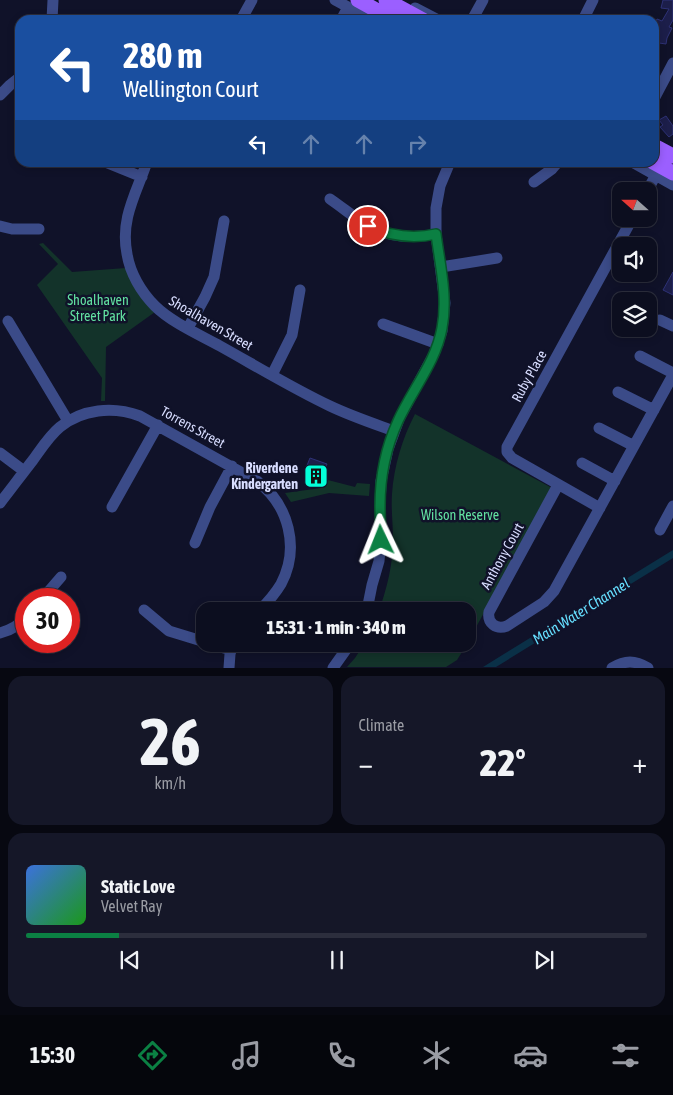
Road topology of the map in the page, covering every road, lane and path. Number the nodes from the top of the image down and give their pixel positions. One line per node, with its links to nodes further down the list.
1 (53, 0): 8 (street)
2 (252, 0): 9 (street)
3 (335, 0): 6 (street)
4 (483, 0): 13 (street)
5 (593, 0): 14 (street)
6 (363, 7): 7 (main road); 10 (street)
7 (391, 11): 11 (main road); 12 (street)
8 (52, 15)
9 (244, 15)
10 (349, 15)
11 (405, 15)
12 (428, 15)
13 (475, 15)
14 (586, 15)
15 (673, 63): 17 (street)
16 (15, 81): 18 (street)
17 (659, 90)
18 (0, 95)
19 (659, 149): 20 (main road)
20 (673, 156)
21 (117, 167): 27 (street)
22 (145, 167): 27 (street, Shoalhaven Street)
23 (444, 167): 36 (street)
24 (554, 167): 28 (street)
25 (654, 169): 26 (main road); 29 (street); 30 (street)
26 (673, 174)
27 (142, 177): 44 (street, Shoalhaven Street)
28 (534, 182)
29 (650, 182)
30 (673, 185)
31 (330, 199): 36 (street)
32 (224, 221): 44 (street)
33 (0, 226): 35 (street)
34 (627, 228): 61 (street, Ruby Place)
35 (39, 230)
36 (436, 234): 38 (street)
37 (497, 258): 38 (street)
38 (441, 266): 45 (street)
39 (300, 290): 48 (street)
40 (660, 320): 43 (street)
41 (8, 321): 51 (street)
42 (383, 324): 45 (street)
43 (673, 326)
44 (188, 328): 48 (street, Shoalhaven Street)
45 (438, 344): 54 (street)
46 (640, 356): 47 (street)
47 (673, 374): 50 (street)
48 (272, 375): 54 (street, Shoalhaven Street)
49 (618, 392): 50 (street)
50 (654, 410): 55 (street)
51 (68, 421): 52 (street, Torrens Street); 59 (street, Torrens Street)
52 (158, 425): 58 (street, Torrens Street); 64 (street)
53 (600, 428): 55 (street)
54 (394, 431): 71 (street)
55 (634, 446): 60 (street)
56 (0, 453): 59 (street)
57 (582, 463): 60 (street)
58 (232, 466): 67 (street); 70 (street, Torrens Street)
59 (24, 471): 62 (street, Torrens Street)
60 (615, 480): 65 (street)
61 (558, 485): 65 (street, Ruby Place); 65 (street, Anthony Court)
62 (0, 503)
63 (673, 506): 66 (street)
64 (112, 507)
65 (600, 508)
66 (660, 530)
67 (195, 543)
68 (61, 577): 69 (street)
69 (52, 588)
70 (267, 602)
71 (371, 602)
72 (144, 610): 75 (street)
73 (15, 627): 74 (street)
74 (0, 633)
75 (196, 639)
76 (231, 652): 78 (street)
77 (344, 652): 79 (street)
78 (229, 668)
79 (333, 668)
80 (612, 668): 81 (street)
81 (648, 668)

